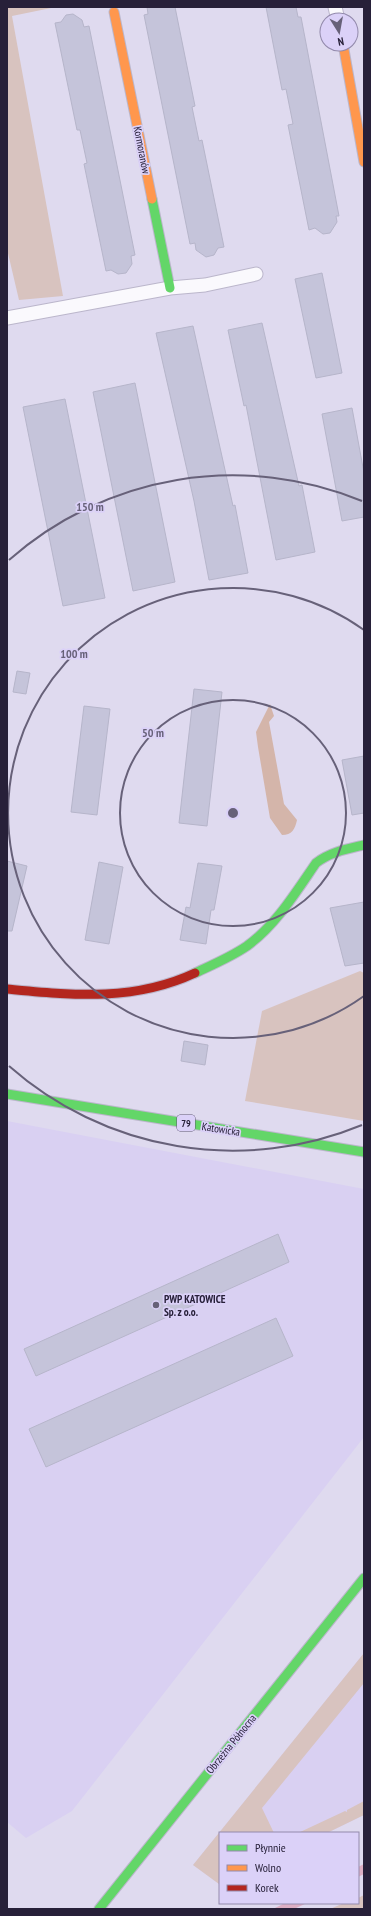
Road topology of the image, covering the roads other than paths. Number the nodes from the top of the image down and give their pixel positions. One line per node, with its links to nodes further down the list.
1 (114, 12): 5 (street, Kormoranów)
2 (344, 52): 3 (street)
3 (364, 162)
4 (256, 274): 5 (street)
5 (170, 288): 6 (street)
6 (7, 318)
7 (364, 845): 8 (street)
8 (7, 989)
9 (7, 1094): 10 (street, Katowicka / 79)
10 (364, 1152)
11 (364, 1579): 12 (street, Obrzeżna Północna)
12 (99, 1909)

